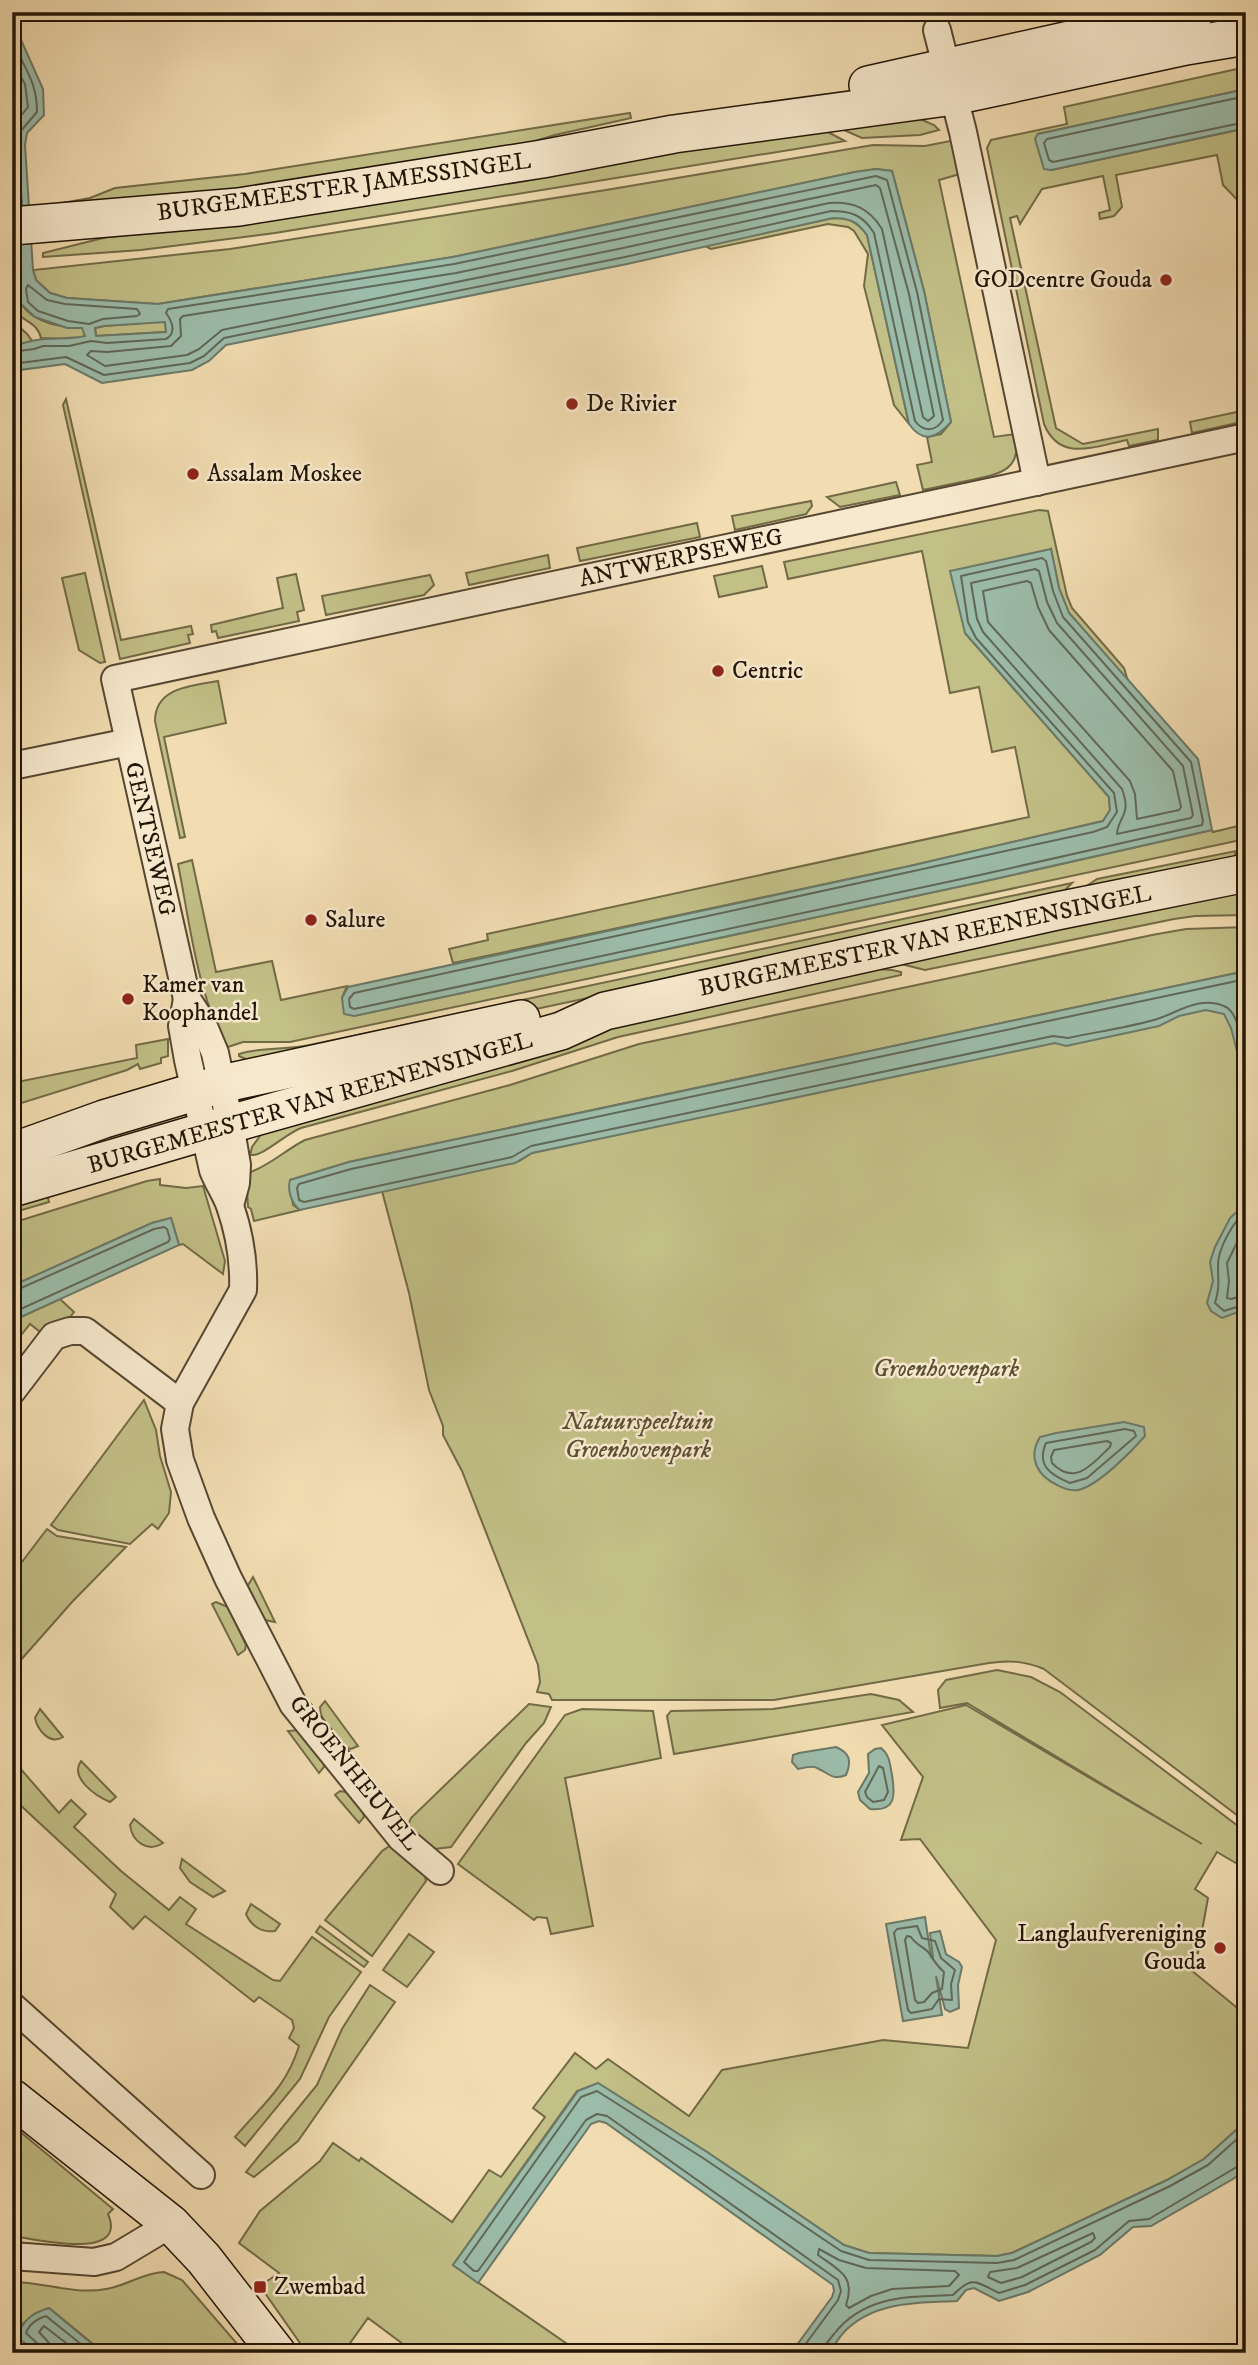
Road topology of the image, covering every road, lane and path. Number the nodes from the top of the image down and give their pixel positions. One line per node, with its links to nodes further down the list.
1 (1195, 12): 4 (main road, BURGEMEESTER JAMESSINGEL)
2 (937, 30): 4 (street)
3 (1246, 36): 4 (main road, BURGEMEESTER JAMESSINGEL)
4 (950, 82): 5 (main road, BURGEMEESTER JAMESSINGEL); 7 (street)
5 (12, 226)
6 (1246, 437): 7 (street, ANTWERPSEWEG)
7 (1037, 482): 8 (street, ANTWERPSEWEG)
8 (115, 679): 9 (street, GENTSEWEG)
9 (129, 742): 10 (street); 13 (street, GENTSEWEG)
10 (12, 766)
11 (1246, 873): 12 (main road, BURGEMEESTER VAN REENENSINGEL)
12 (605, 1011): 13 (main road, BURGEMEESTER VAN REENENSINGEL); 14 (main road, BURGEMEESTER VAN REENENSINGEL)
13 (208, 1088): 14 (street, GENTSEWEG); 15 (main road, BURGEMEESTER VAN REENENSINGEL)
14 (217, 1128): 16 (main road, BURGEMEESTER VAN REENENSINGEL); 18 (street, GENTSEWEG)
15 (12, 1152)
16 (12, 1188)
17 (12, 1391): 18 (street)
18 (180, 1403): 19 (street, GROENHEUVEL)
19 (440, 1871)
20 (12, 2006): 22 (street)
21 (12, 2098): 23 (main road)
22 (201, 2175)
23 (171, 2224): 24 (street); 25 (main road)
24 (12, 2256)
25 (277, 2353)

